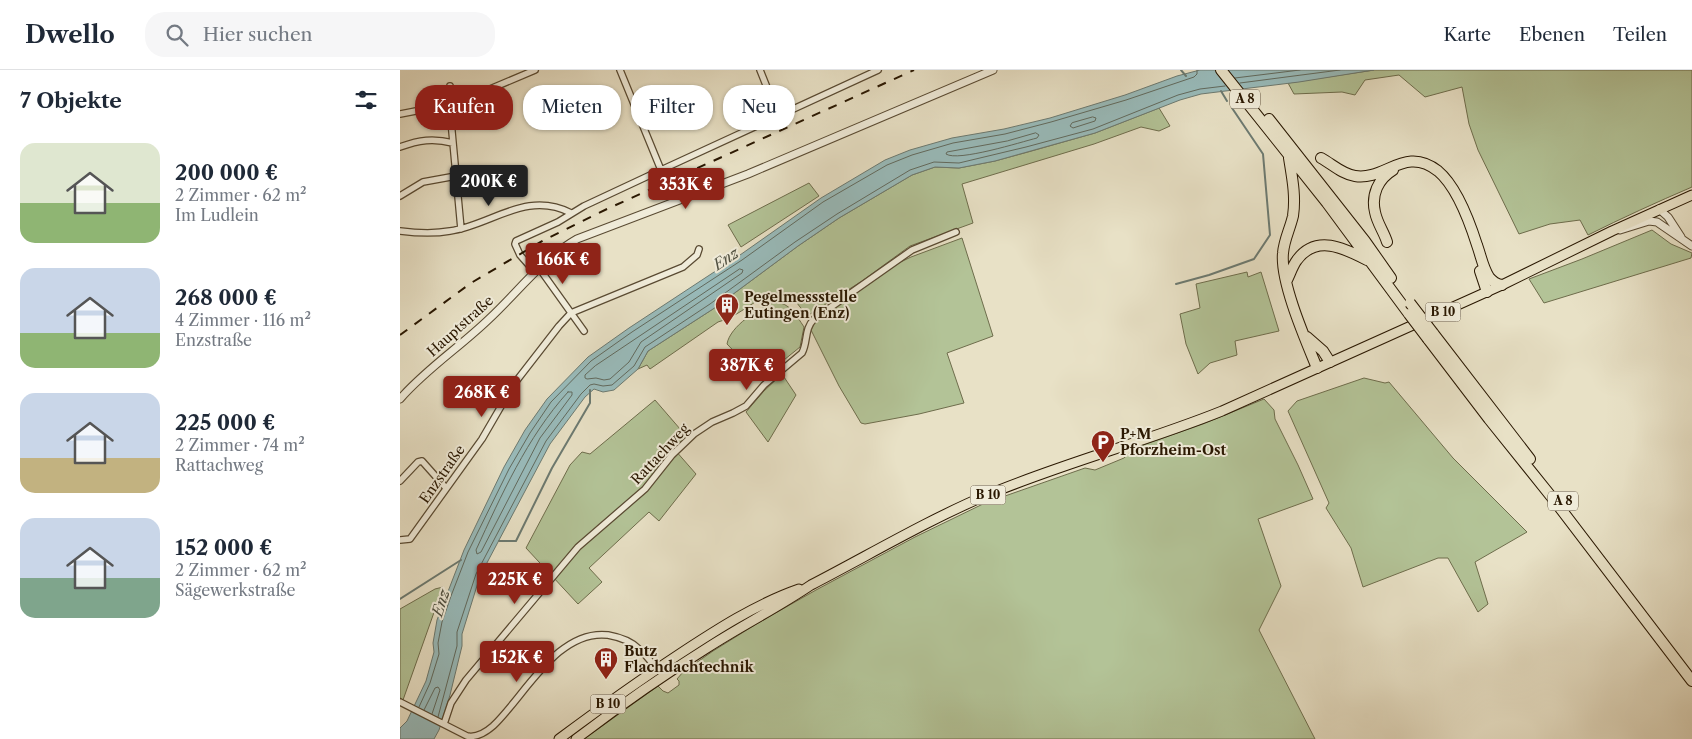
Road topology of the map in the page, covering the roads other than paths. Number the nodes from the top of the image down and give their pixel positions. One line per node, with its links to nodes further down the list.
1 (535, 70): 8 (street)
2 (620, 70): 20 (street)
3 (760, 70): 9 (street)
4 (878, 70): 10 (street)
5 (994, 70): 36 (street, Hauptstraße)
6 (1221, 70): 13 (highway, A 8)
7 (1229, 70): 13 (highway, A 8)
8 (498, 85)
9 (766, 85)
10 (795, 108)
11 (415, 111): 12 (street)
12 (400, 114)
13 (1271, 127): 18 (highway, A 8); 40 (highway, A 8)
14 (452, 130): 16 (street)
15 (748, 130): 20 (street)
16 (453, 143): 17 (street); 21 (street)
17 (400, 147)
18 (1289, 157): 35 (highway, A 8); 37 (highway)
19 (1322, 158): 38 (highway)
20 (661, 170): 25 (street)
21 (456, 176): 23 (street); 27 (street)
22 (1692, 195): 24 (main road, B 10)
23 (400, 196)
24 (1659, 209): 26 (street); 28 (main road, B 10); 31 (street)
25 (571, 213): 27 (street); 36 (street)
26 (1664, 226): 28 (street); 31 (street)
27 (461, 229): 29 (street)
28 (1612, 231): 38 (main road, B 10)
29 (400, 232)
30 (956, 232): 59 (street, Rattachweg)
31 (1682, 239): 33 (street)
32 (1387, 242): 39 (highway)
33 (1692, 246)
34 (699, 249): 41 (street, Enzstraße)
35 (1371, 262): 37 (highway); 40 (highway, A 8)
36 (537, 270): 41 (street); 47 (street, Hauptstraße)
37 (1287, 280): 43 (highway)
38 (1502, 285): 39 (main road, B 10)
39 (1487, 292): 45 (main road, B 10)
40 (1410, 309): 44 (highway, A 8, bridge)
41 (571, 313): 42 (street); 49 (street, Enzstraße)
42 (584, 331)
43 (1304, 334): 45 (highway); 46 (highway)
44 (1431, 336): 55 (highway, A 8); 57 (highway, A 8)
45 (1333, 360): 46 (main road, B 10)
46 (1318, 368): 51 (main road, B 10)
47 (400, 400)
48 (400, 481): 49 (street)
49 (446, 488): 50 (street, Enzstraße)
50 (400, 540)
51 (811, 585): 53 (main road, B 10); 56 (main road, B 10)
52 (647, 658): 53 (street); 54 (street); 60 (street)
53 (674, 658): 54 (main road, B 10)
54 (657, 669): 56 (main road); 61 (main road, B 10)
55 (1692, 670)
56 (662, 677): 62 (main road, B 10)
57 (1692, 681)
58 (401, 702): 59 (street)
59 (442, 723): 60 (street)
60 (466, 737)
61 (559, 739)
62 (576, 739)

